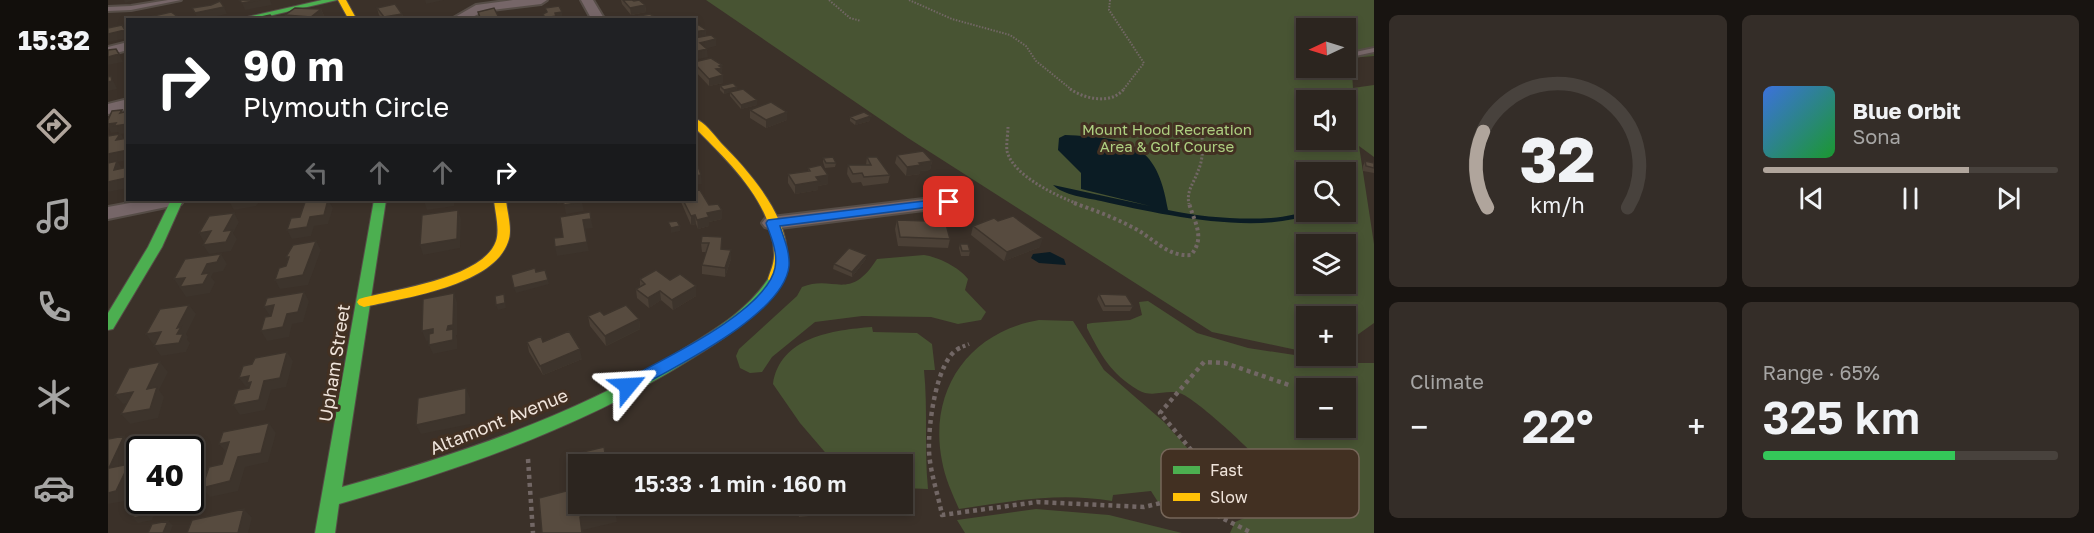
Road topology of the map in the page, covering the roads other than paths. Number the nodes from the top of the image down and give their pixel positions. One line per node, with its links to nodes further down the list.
1 (178, 0): 6 (lane)
2 (333, 0): 7 (street)
3 (342, 0): 8 (street)
4 (541, 0): 9 (street)
5 (587, 0): 10 (street)
6 (108, 9)
7 (248, 18)
8 (352, 18)
9 (460, 18)
10 (598, 18)
11 (126, 46): 13 (street)
12 (1374, 50): 14 (lane)
13 (108, 51)
14 (1356, 54)
15 (126, 104): 16 (street)
16 (108, 109)
17 (696, 123): 24 (street, Altamont Avenue)
18 (171, 201): 23 (street)
19 (176, 201): 26 (street)
20 (380, 201): 25 (street, Upham Street)
21 (500, 201): 25 (street)
22 (949, 202): 24 (street)
23 (108, 213)
24 (772, 223): 27 (street, Altamont Avenue)
25 (364, 302): 27 (street, Upham Street)
26 (108, 325)
27 (332, 498): 28 (street, Upham Street)
28 (325, 533)

